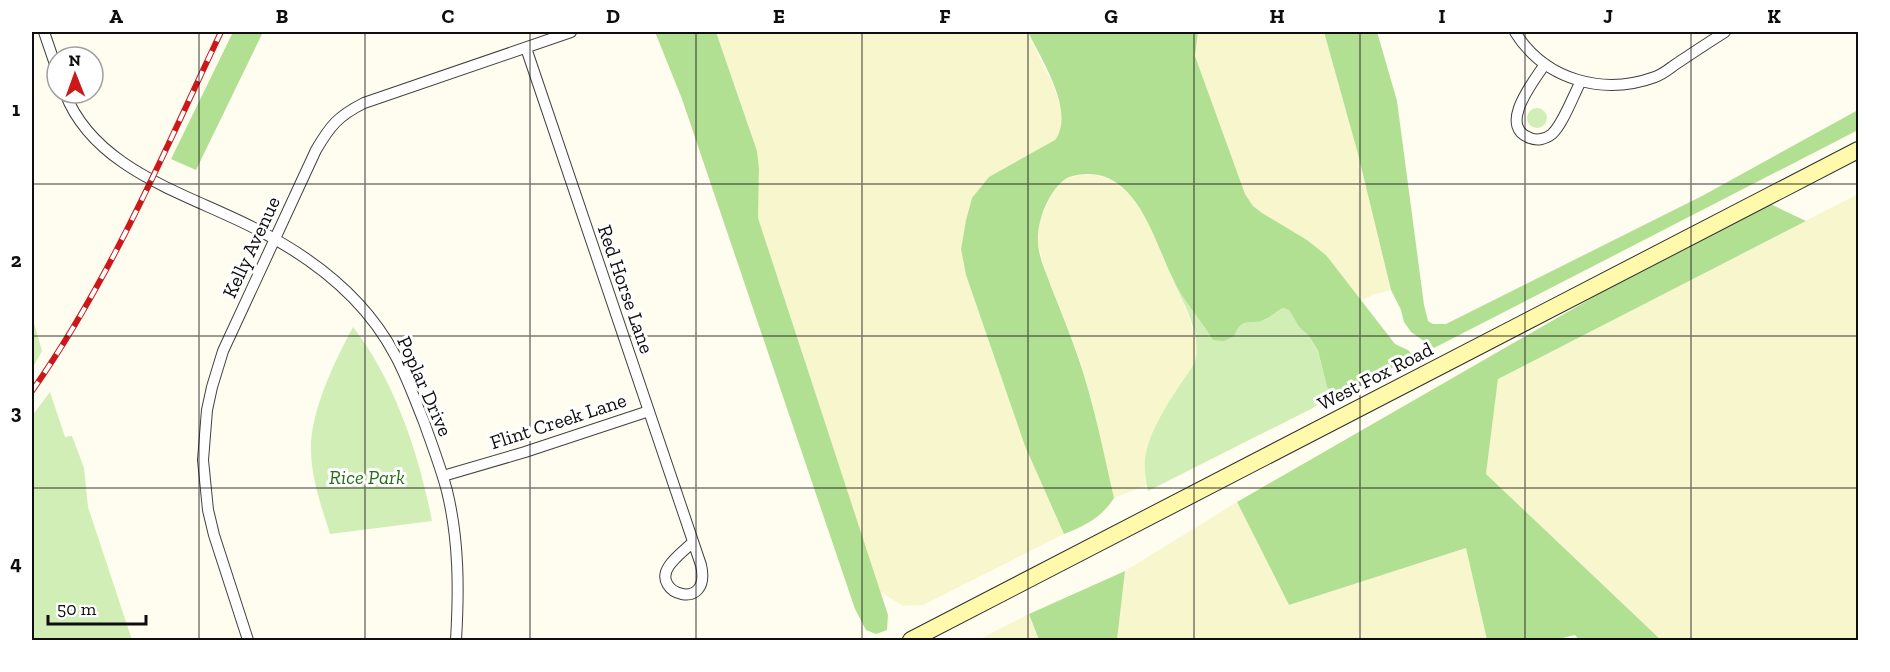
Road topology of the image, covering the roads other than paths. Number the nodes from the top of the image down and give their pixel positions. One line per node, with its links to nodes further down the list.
1 (572, 32): 4 (street, Kelly Avenue)
2 (1515, 32): 5 (street)
3 (1725, 32): 6 (street)
4 (526, 48): 9 (street, Kelly Avenue); 10 (street, Red Horse Lane)
5 (1545, 64): 6 (street); 6 (street)
6 (1581, 81)
7 (72, 105): 9 (street, Poplar Drive)
8 (1858, 150): 15 (street, West Fox Road)
9 (275, 239): 11 (street, Poplar Drive); 13 (street, Kelly Avenue)
10 (649, 411): 11 (street, Flint Creek Lane); 12 (street, Red Horse Lane)
11 (443, 476): 14 (street, Poplar Drive)
12 (693, 542): 12 (street, Red Horse Lane)
13 (248, 640)
14 (456, 640)
15 (911, 640)

